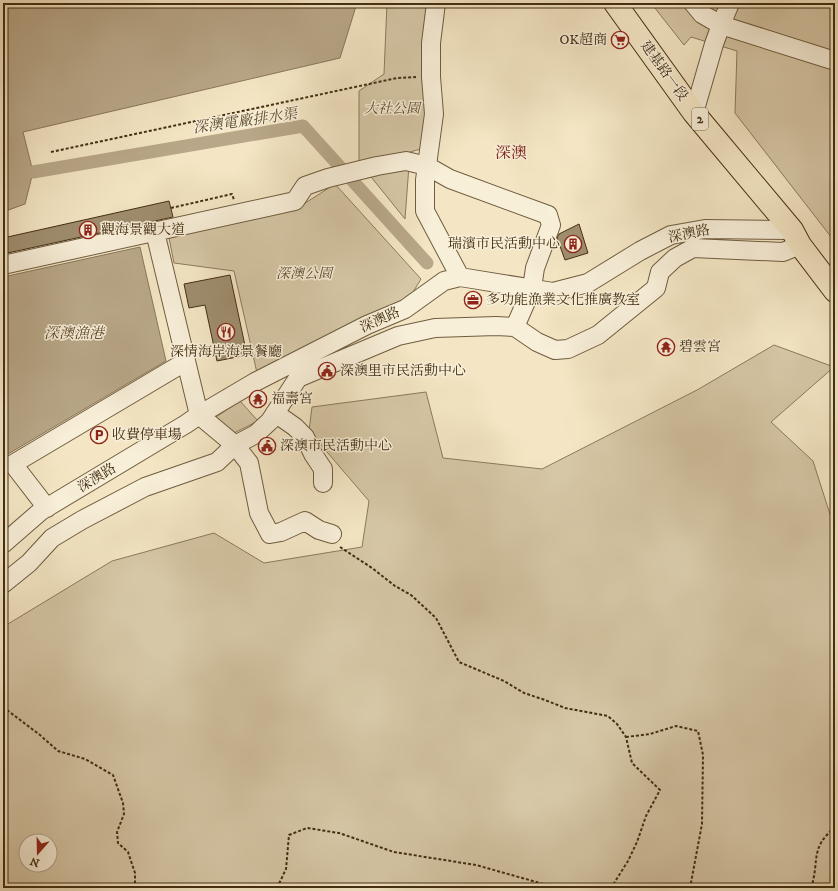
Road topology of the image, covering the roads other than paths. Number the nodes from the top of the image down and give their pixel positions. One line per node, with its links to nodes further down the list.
1 (436, 3): 8 (street)
2 (615, 3): 7 (main road, 建基路一段 / 2)
3 (693, 3): 5 (street)
4 (730, 3): 5 (street)
5 (721, 25): 6 (street); 7 (street)
6 (835, 61)
7 (694, 113): 10 (main road, 建基路一段 / 2)
8 (427, 166): 9 (street); 14 (street); 15 (street)
9 (155, 232): 12 (street); 18 (street)
10 (796, 237): 11 (street, 深澳路); 13 (street); 16 (main road, 2)
11 (640, 251): 13 (street); 15 (street, 深澳路)
12 (3, 265)
13 (660, 272): 17 (street)
14 (460, 277): 15 (street, 深澳路); 20 (street, 深澳路)
15 (532, 288): 17 (street)
16 (835, 291)
17 (515, 327): 19 (street)
18 (185, 362): 20 (street); 23 (street)
19 (275, 413): 21 (street); 22 (street)
20 (199, 415): 21 (street); 23 (street, 深澳路)
21 (235, 445): 24 (street); 26 (street)
22 (323, 483)
23 (47, 508): 25 (street, 深澳路)
24 (332, 534)
25 (3, 544)
26 (19, 570): 27 (street); 28 (street)
27 (3, 578)
28 (3, 584)

